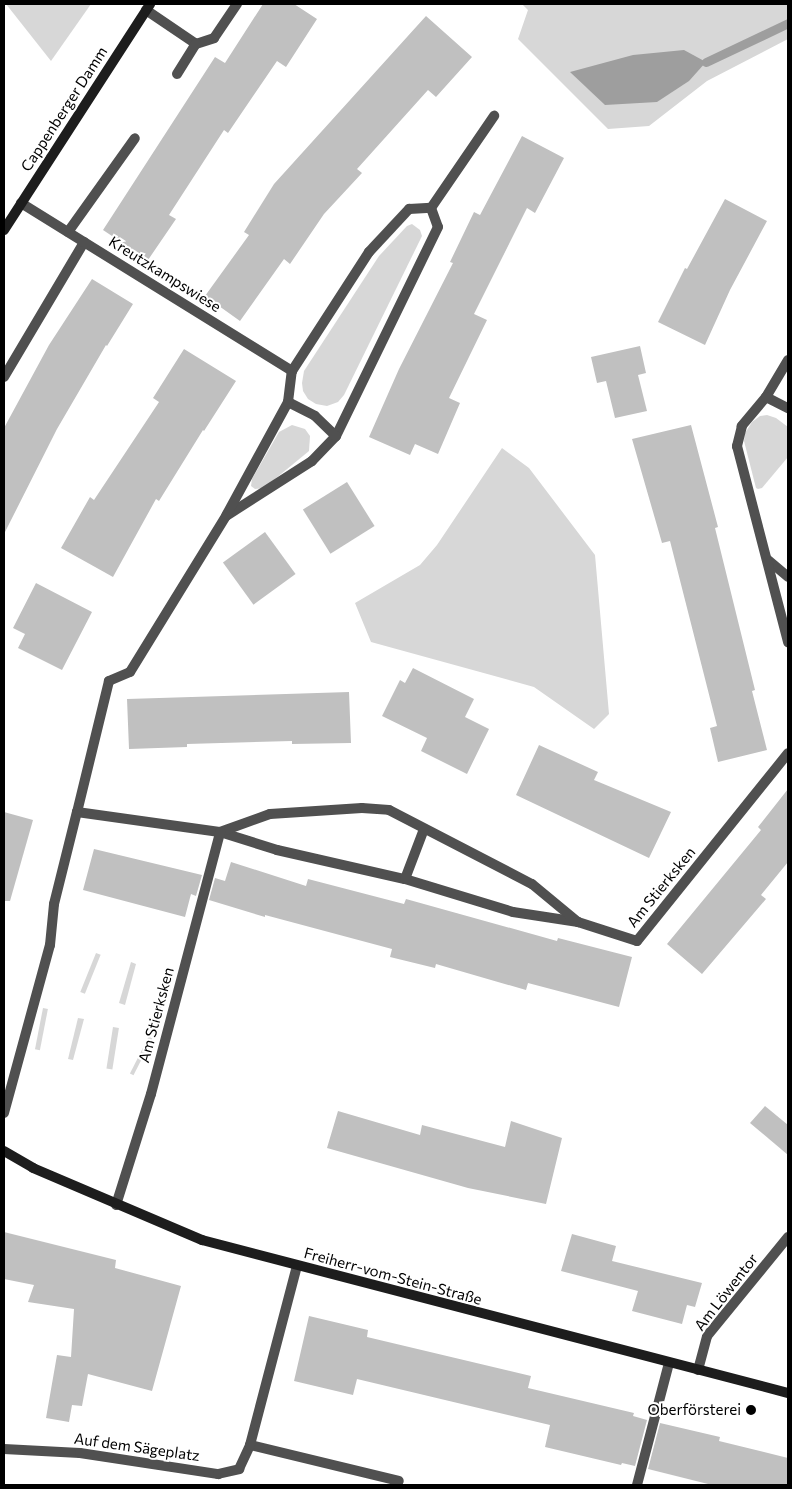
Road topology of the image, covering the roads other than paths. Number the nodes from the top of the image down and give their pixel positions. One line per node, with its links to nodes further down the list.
1 (237, 4): 3 (street)
2 (148, 7): 3 (street); 7 (main road, Cappenberger Damm)
3 (196, 44): 4 (street)
4 (176, 74)
5 (494, 116): 8 (street)
6 (135, 138): 10 (street)
7 (21, 203): 9 (main road, Cappenberger Damm); 10 (street, Kreutzkampswiese)
8 (431, 208): 13 (street); 18 (street)
9 (4, 230)
10 (68, 232): 11 (street, Kreutzkampswiese)
11 (84, 242): 13 (street, Kreutzkampswiese); 14 (street)
12 (788, 360): 15 (street)
13 (292, 371): 16 (street)
14 (4, 377)
15 (766, 397): 17 (street); 20 (street)
16 (288, 402): 18 (street); 19 (street)
17 (788, 408)
18 (336, 436): 19 (street)
19 (226, 516): 24 (street)
20 (768, 560): 21 (street); 22 (street)
21 (788, 577)
22 (788, 642)
23 (788, 753): 28 (street, Am Stierksken)
24 (77, 812): 26 (street, Am Stierksken); 29 (street)
25 (424, 829): 26 (street, Am Stierksken); 27 (street); 28 (street, Am Stierksken)
26 (220, 832): 27 (street, Am Stierksken); 31 (street, Am Stierksken)
27 (405, 879): 28 (street, Am Stierksken)
28 (578, 922)
29 (4, 1113)
30 (4, 1151): 31 (main road, Freiherr-vom-Stein-Straße)
31 (116, 1205): 33 (main road, Freiherr-vom-Stein-Straße)
32 (788, 1237): 35 (street, Am Löwentor)
33 (297, 1266): 34 (main road, Freiherr-vom-Stein-Straße); 37 (street, Auf dem Sägeplatz)
34 (669, 1363): 35 (main road, Freiherr-vom-Stein-Straße); 40 (street)
35 (698, 1370): 36 (main road, Freiherr-vom-Stein-Straße)
36 (788, 1393)
37 (250, 1445): 38 (street, Auf dem Sägeplatz); 39 (street)
38 (4, 1449)
39 (399, 1481)
40 (637, 1485)

